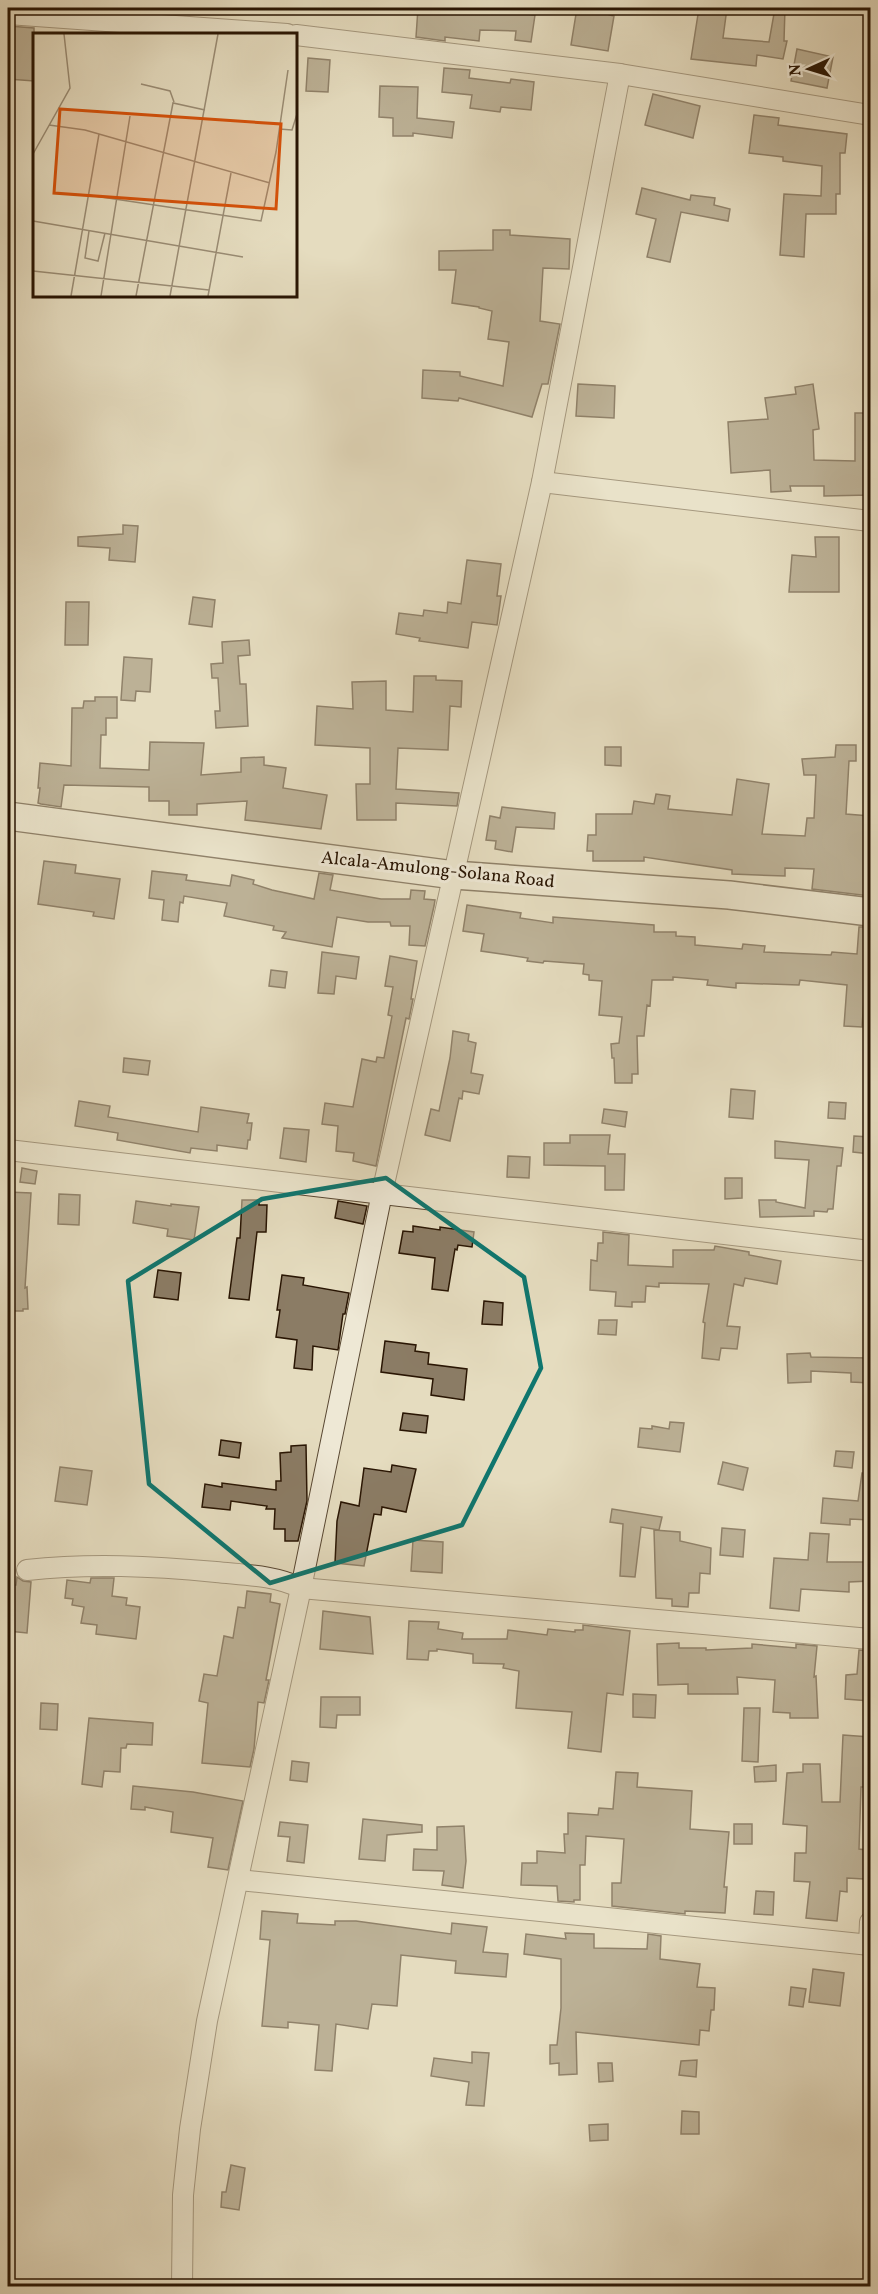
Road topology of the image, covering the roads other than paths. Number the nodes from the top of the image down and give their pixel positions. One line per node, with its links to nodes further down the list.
1 (52, 13): 2 (street); 3 (street)
2 (8, 14)
3 (276, 33)
4 (297, 35): 5 (street)
5 (620, 74): 6 (street); 7 (street)
6 (870, 115)
7 (542, 482): 8 (street); 10 (street)
8 (870, 521)
9 (8, 816): 10 (main road, Alcala-Amulong-Solana Road)
10 (454, 875): 11 (main road, Alcala-Amulong-Solana Road); 13 (street)
11 (870, 912)
12 (8, 1150): 13 (street)
13 (382, 1193): 14 (street); 16 (street)
14 (870, 1251)
15 (27, 1570): 16 (street)
16 (301, 1588): 17 (street); 18 (street)
17 (870, 1639)
18 (239, 1880): 20 (street); 21 (street)
19 (870, 1922): 20 (street)
20 (870, 1945)
21 (182, 2286)

